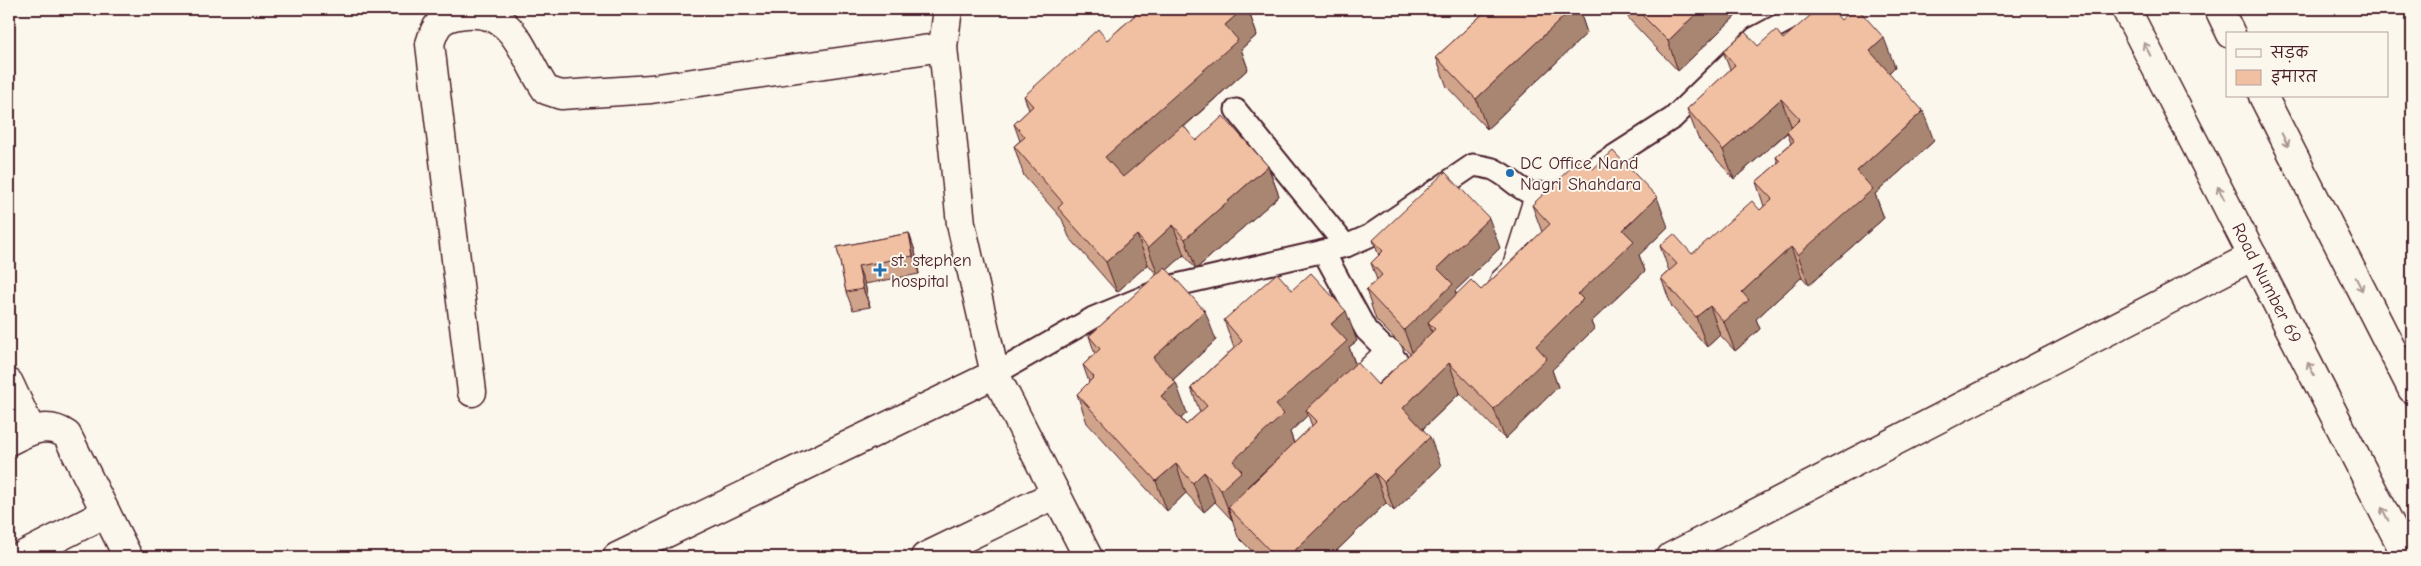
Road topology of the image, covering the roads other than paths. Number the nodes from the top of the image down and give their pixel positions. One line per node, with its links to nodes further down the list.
1 (948, 9): 6 (street)
2 (1809, 9): 9 (lane)
3 (2126, 9): 12 (street, Road Number 69, one-way to 3)
4 (2219, 9): 5 (street)
5 (2230, 32)
6 (943, 47): 16 (street); 20 (street)
7 (2264, 98): 19 (street, one-way to 19)
8 (1236, 110): 10 (lane)
9 (1539, 196): 10 (lane); 13 (street)
10 (1346, 246): 11 (lane)
11 (1323, 250): 14 (lane); 16 (lane)
12 (2253, 256): 25 (street); 31 (street, Road Number 69, one-way to 12)
13 (1487, 299)
14 (1389, 353): 17 (lane); 21 (street)
15 (1431, 354): 17 (street)
16 (995, 374): 23 (street); 28 (street)
17 (1410, 374)
18 (9, 383): 22 (street)
19 (2412, 389)
20 (472, 392)
21 (1322, 418)
22 (20, 435): 24 (street)
23 (1056, 494): 29 (street); 30 (street)
24 (106, 513): 26 (street); 27 (street)
25 (1675, 556)
26 (20, 557)
27 (128, 557)
28 (618, 557)
29 (925, 557)
30 (1088, 557)
31 (2407, 557)

